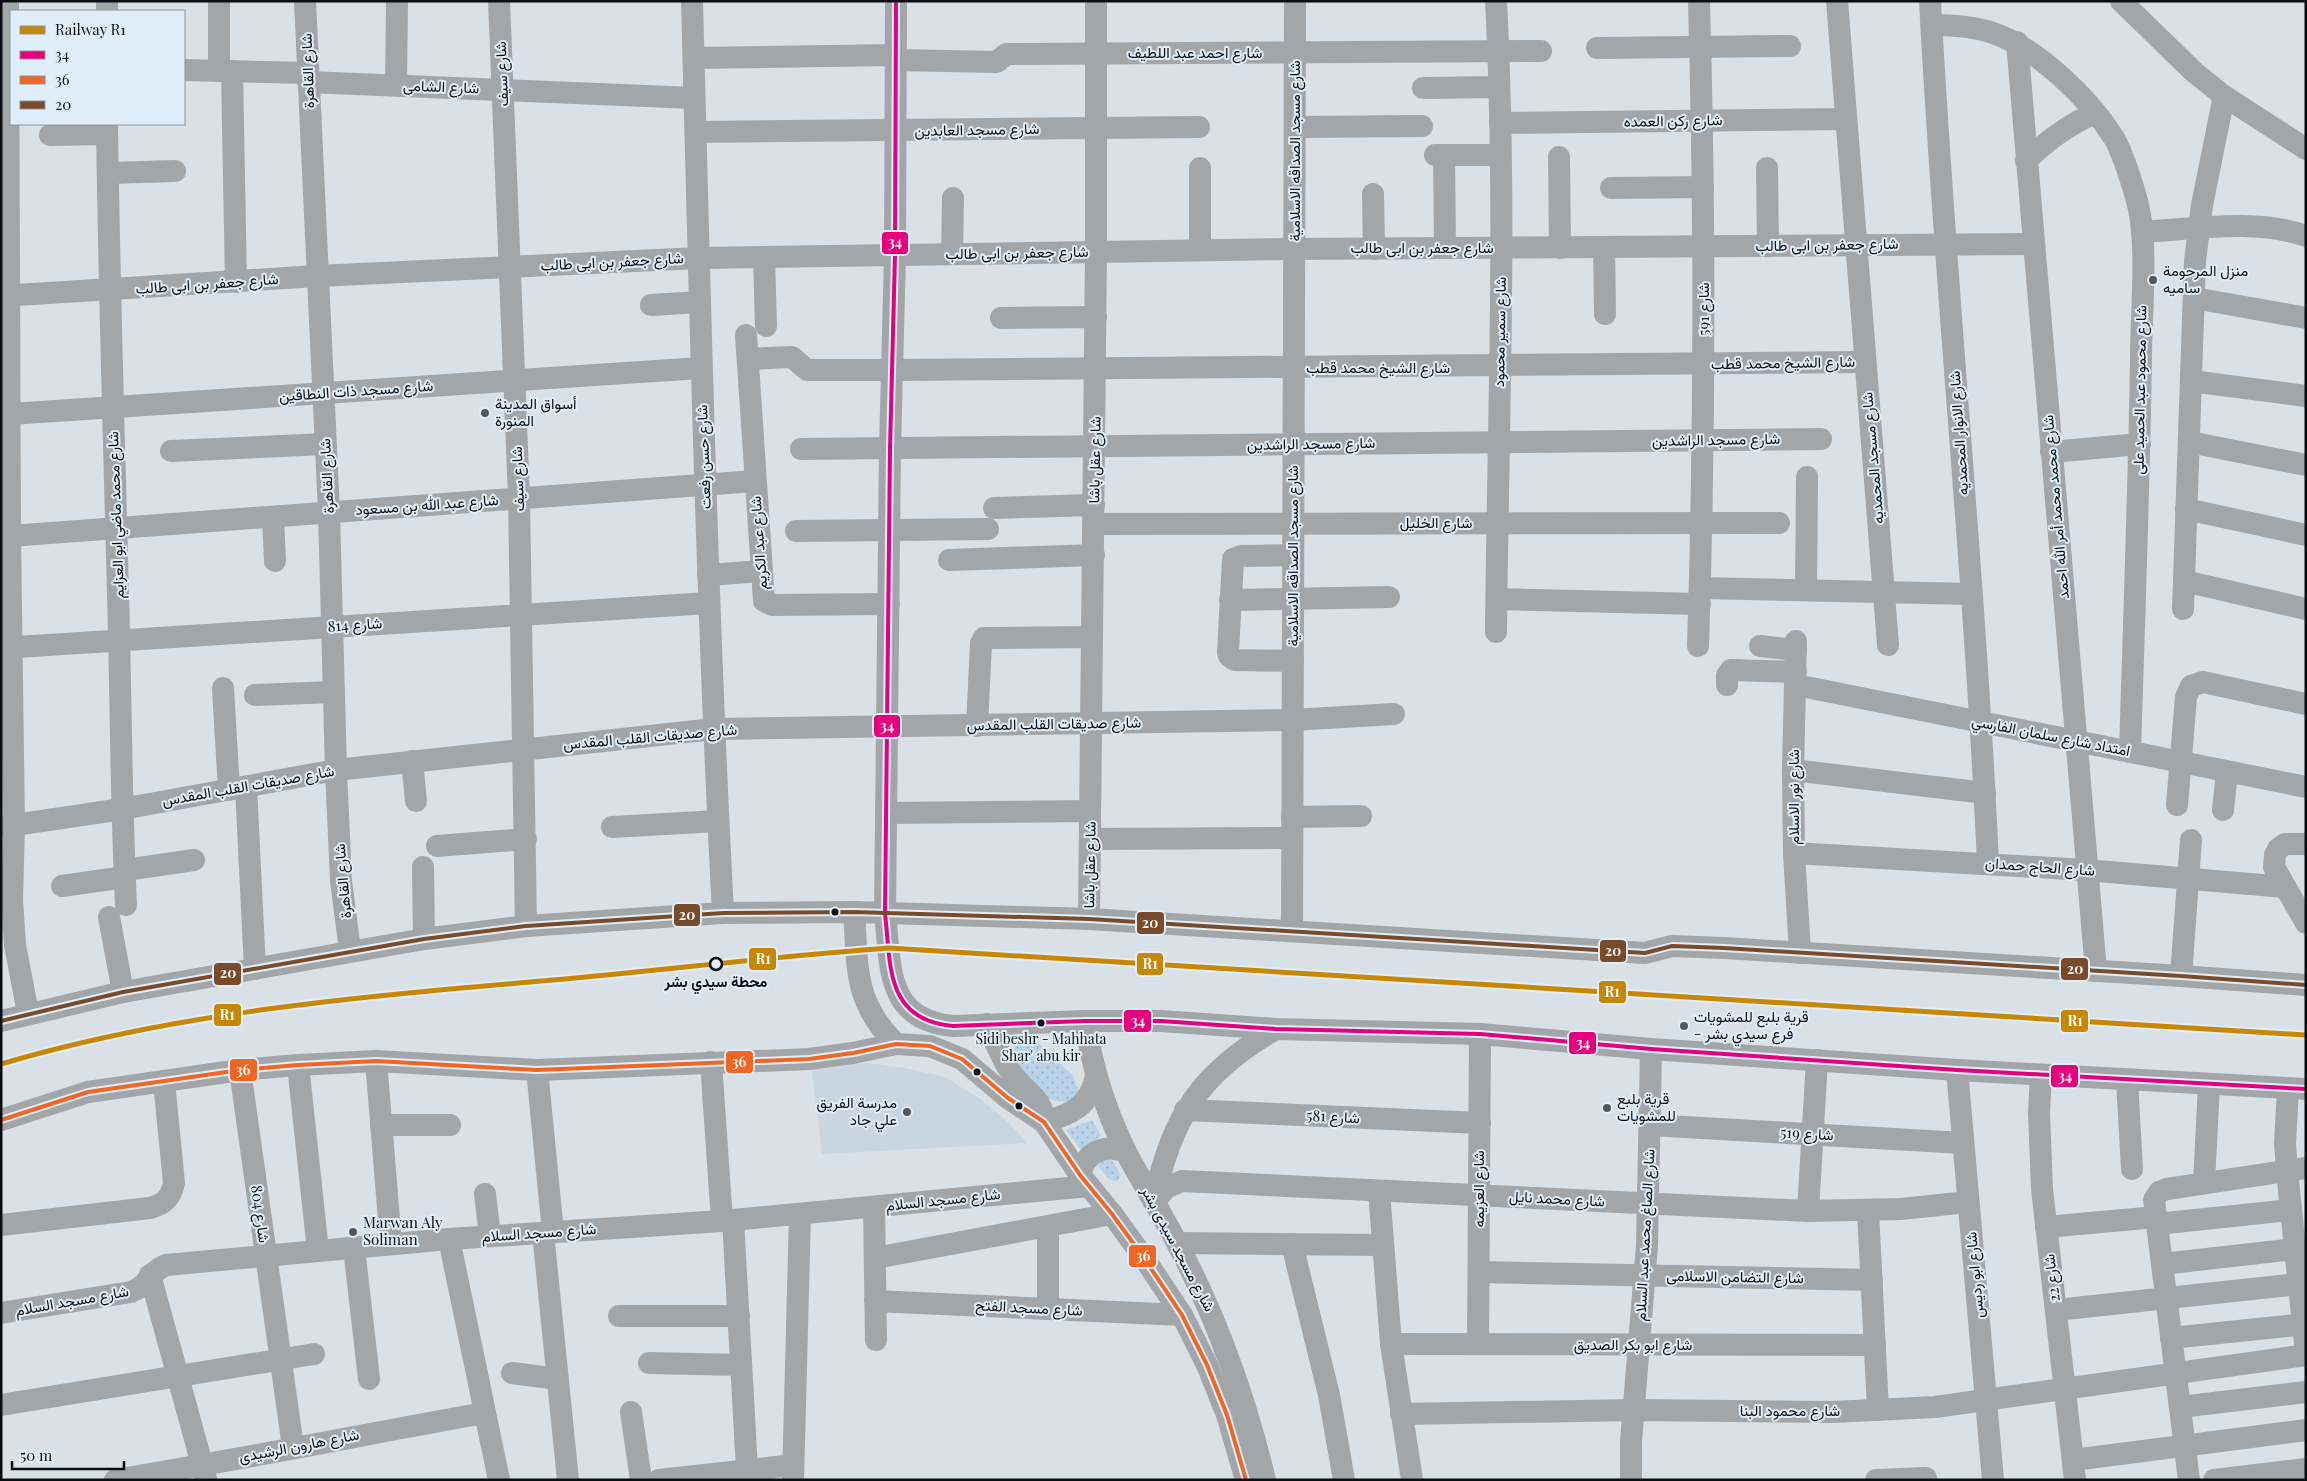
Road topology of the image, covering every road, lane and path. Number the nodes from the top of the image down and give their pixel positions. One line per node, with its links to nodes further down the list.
1 (8, 1): 26 (street)
2 (219, 1): 28 (street)
3 (304, 1): 29 (street, شارع القاهرة)
4 (397, 1): 30 (street)
5 (499, 1): 33 (street, شارع سيف)
6 (692, 1): 24 (street, شارع حسن رفعت)
7 (896, 1): 25 (street)
8 (1096, 1): 23 (street, شارع عقل باشا)
9 (1295, 1): 21 (street, شارع مسجد الصداقه الاسلامية)
10 (1496, 1): 22 (street, شارع سمير محمود)
11 (1699, 1): 18 (street, شارع 591)
12 (1837, 1): 37 (street, شارع مسجد المحمديه)
13 (1930, 1): 15 (street, شارع الانوار المحمديه)
14 (2121, 1): 34 (street)
15 (1932, 25): 16 (street, شارع محمود عبد الحميد على); 65 (street, شارع الانوار المحمديه)
16 (2017, 42): 36 (street, شارع محمود عبد الحميد على); 52 (street, شارع محمد محمد أمر الله احمد)
17 (1790, 46): 18 (street)
18 (1700, 47): 19 (street); 38 (street, شارع 591)
19 (1597, 48)
20 (1541, 51): 22 (street, شارع احمد عبد اللطيف)
21 (1295, 52): 22 (street, شارع احمد عبد اللطيف); 23 (street, شارع احمد عبد اللطيف); 42 (street, شارع مسجد الصداقه الاسلامية)
22 (1498, 52): 31 (street, شارع سمير محمود)
23 (1096, 53): 25 (street, شارع احمد عبد اللطيف); 44 (street, شارع عقل باشا)
24 (694, 58): 25 (street, شارع احمد عبد اللطيف); 35 (street, شارع حسن رفعت)
25 (895, 58): 45 (street)
26 (7, 63): 49 (street)
27 (185, 70): 28 (street, شارع الشامى)
28 (225, 71): 29 (street, شارع الشامى); 84 (street)
29 (308, 77): 30 (street, شارع الشامى); 83 (street, شارع القاهرة)
30 (396, 85): 33 (street, شارع الشامى)
31 (1499, 87): 32 (street); 39 (street, شارع سمير محمود)
32 (1424, 88)
33 (502, 90): 35 (street, شارع الشامى); 82 (street, شارع سيف)
34 (2224, 96): 48 (street); 62 (street)
35 (694, 98): 46 (street, شارع حسن رفعت)
36 (2095, 113): 52 (street); 63 (street, شارع محمود عبد الحميد على)
37 (1846, 119): 38 (street, شارع ركن العمده); 67 (street, شارع مسجد المحمديه)
38 (1702, 121): 39 (street, شارع ركن العمده); 57 (street, شارع 591)
39 (1500, 124): 50 (street, شارع سمير محمود)
40 (1422, 126): 42 (street)
41 (1200, 127): 44 (street, شارع مسجد العابدين)
42 (1295, 127): 74 (street, شارع مسجد الصداقه الاسلامية)
43 (107, 129): 47 (street); 56 (street, شارع محمد ماضي ابو العزايم)
44 (1096, 129): 45 (street, شارع مسجد العابدين); 77 (street, شارع عقل باشا)
45 (896, 131): 46 (street, شارع مسجد العابدين); 79 (street)
46 (696, 132): 81 (street, شارع حسن رفعت)
47 (50, 135)
48 (2306, 149)
49 (5, 150): 61 (street)
50 (1500, 155): 71 (street); 72 (street, شارع سمير محمود)
51 (1559, 157): 73 (street)
52 (2026, 161): 66 (street, شارع محمد محمد أمر الله احمد)
53 (1200, 168): 76 (street)
54 (1767, 168): 69 (street)
55 (175, 171): 56 (street)
56 (108, 173): 85 (street, شارع محمد ماضي ابو العزايم)
57 (1703, 187): 58 (street); 68 (street, شارع 591)
58 (1611, 188)
59 (1373, 194): 75 (street)
60 (953, 198): 78 (street)
61 (5, 210): 86 (street)
62 (2198, 229): 63 (street); 64 (street); 87 (street)
63 (2142, 232): 114 (street, شارع محمود عبد الحميد على)
64 (2306, 236)
65 (1945, 244): 66 (street, شارع جعفر بن ابى طالب); 67 (street, شارع جعفر بن ابى طالب); 147 (street, شارع الانوار المحمديه)
66 (2033, 244): 119 (street, شارع محمد محمد أمر الله احمد)
67 (1856, 245): 69 (street, شارع جعفر بن ابى طالب); 95 (street, شارع مسجد المحمديه)
68 (1704, 246): 69 (street, شارع جعفر بن ابى طالب); 70 (street, شارع جعفر بن ابى طالب); 96 (street, شارع 591)
69 (1768, 246)
70 (1604, 247): 73 (street, شارع جعفر بن ابى طالب); 90 (street)
71 (1445, 248): 72 (street, شارع جعفر بن ابى طالب); 75 (street, شارع جعفر بن ابى طالب)
72 (1501, 248): 73 (street, شارع جعفر بن ابى طالب); 97 (street, شارع سمير محمود)
73 (1560, 248)
74 (1294, 249): 75 (street, شارع جعفر بن ابى طالب); 76 (street, شارع جعفر بن ابى طالب); 99 (street, شارع مسجد الصداقه الاسلامية)
75 (1374, 249)
76 (1200, 250): 77 (street, شارع جعفر بن ابى طالب)
77 (1096, 252): 78 (street, شارع جعفر بن ابى طالب); 91 (street, شارع عقل باشا)
78 (952, 254): 79 (street, شارع جعفر بن ابى طالب)
79 (895, 255): 80 (street, شارع جعفر بن ابى طالب); 100 (street)
80 (764, 257): 81 (street, شارع جعفر بن ابى طالب); 94 (street, شارع عبد الكريم)
81 (699, 258): 82 (street, شارع جعفر بن ابى طالب); 88 (street, شارع حسن رفعت)
82 (511, 267): 83 (street, شارع جعفر بن ابى طالب); 102 (street, شارع سيف)
83 (317, 276): 84 (street, شارع جعفر بن ابى طالب); 104 (street, شارع القاهرة)
84 (236, 282): 85 (street, شارع جعفر بن ابى طالب)
85 (109, 290): 86 (street, شارع جعفر بن ابى طالب); 106 (street, شارع محمد ماضي ابو العزايم)
86 (5, 296): 107 (street)
87 (2194, 298): 93 (street); 103 (street)
88 (700, 302): 89 (street); 98 (street, شارع حسن رفعت)
89 (651, 305)
90 (1605, 314)
91 (1096, 317): 92 (street); 101 (street, شارع عقل باشا)
92 (1001, 318)
93 (2306, 318)
94 (748, 359): 100 (street); 122 (street, شارع عبد الكريم)
95 (1864, 362): 96 (street, شارع الشيخ محمد قطب); 146 (street, شارع مسجد المحمديه)
96 (1704, 364): 97 (street, شارع الشيخ محمد قطب); 109 (street, شارع 591)
97 (1500, 367): 99 (street, شارع الشيخ محمد قطب); 110 (street, شارع سمير محمود)
98 (702, 368): 102 (street, شارع مسجد ذات النطاقين); 123 (street, شارع حسن رفعت)
99 (1294, 368): 101 (street, شارع الشيخ محمد قطب); 113 (street, شارع مسجد الصداقه الاسلامية)
100 (892, 370): 101 (street, شارع الشيخ محمد قطب); 116 (street)
101 (1095, 370): 115 (street, شارع عقل باشا)
102 (515, 380): 104 (street, شارع مسجد ذات النطاقين); 124 (street, شارع سيف)
103 (2191, 381): 105 (street); 111 (street)
104 (323, 393): 106 (street, شارع مسجد ذات النطاقين); 112 (street, شارع القاهرة)
105 (2306, 396)
106 (113, 407): 107 (street, شارع مسجد ذات النطاقين); 133 (street, شارع محمد ماضي ابو العزايم)
107 (10, 414): 137 (street)
108 (1821, 439): 109 (street, شارع مسجد الراشدين)
109 (1703, 440): 110 (street, شارع مسجد الراشدين); 131 (street, شارع 591)
110 (1498, 442): 113 (street, شارع مسجد الراشدين); 130 (street, شارع سمير محمود)
111 (2189, 442): 120 (street); 125 (street)
112 (325, 444): 118 (street); 126 (street, شارع القاهرة)
113 (1294, 444): 115 (street, شارع مسجد الراشدين); 129 (street, شارع مسجد الصداقه الاسلامية)
114 (2140, 444): 119 (street); 182 (street, شارع محمود عبد الحميد على)
115 (1095, 446): 116 (street, شارع مسجد الراشدين); 127 (street, شارع عقل باشا)
116 (890, 448): 117 (street, شارع مسجد الراشدين); 134 (street)
117 (800, 449)
118 (171, 451)
119 (2052, 452): 180 (street, شارع محمد محمد أمر الله احمد)
120 (2306, 465)
121 (1807, 477): 145 (street)
122 (755, 481): 123 (street, شارع عبد الله بن مسعود); 142 (street, شارع عبد الكريم)
123 (705, 485): 124 (street, شارع عبد الله بن مسعود); 143 (street, شارع حسن رفعت)
124 (519, 498): 126 (street, شارع عبد الله بن مسعود); 157 (street, شارع سيف)
125 (2186, 509): 136 (street); 144 (street)
126 (329, 512): 128 (street, شارع عبد الله بن مسعود); 158 (street, شارع القاهرة)
127 (1094, 514): 129 (street, شارع الخليل); 134 (street, شارع الخليل); 138 (street, شارع عقل باشا)
128 (273, 517): 133 (street, شارع عبد الله بن مسعود); 141 (street)
129 (1293, 523): 130 (street, شارع الخليل); 139 (street, شارع مسجد الصداقه الاسلامية)
130 (1497, 523): 131 (street, شارع الخليل); 151 (street, شارع سمير محمود)
131 (1702, 523): 132 (street, شارع الخليل); 148 (street, شارع 591)
132 (1779, 523)
133 (116, 528): 137 (street, شارع عبد الله بن مسعود); 161 (street, شارع محمد ماضي ابو العزايم)
134 (890, 530): 135 (street, شارع الخليل); 154 (street)
135 (796, 531)
136 (2306, 535)
137 (10, 536): 165 (street)
138 (1094, 555): 140 (street); 160 (street, شارع عقل باشا)
139 (1293, 555): 150 (street, شارع مسجد الصداقه الاسلامية); 152 (street)
140 (949, 560)
141 (275, 561)
142 (761, 571): 143 (street); 154 (street, شارع عبد الكريم)
143 (708, 575): 153 (street, شارع حسن رفعت)
144 (2184, 580): 155 (street); 156 (street)
145 (1806, 590): 146 (street); 148 (street)
146 (1884, 592): 147 (street); 162 (street, شارع مسجد المحمديه)
147 (1971, 594): 175 (street, شارع الانوار المحمديه)
148 (1700, 596): 151 (street); 163 (street, شارع 591)
149 (1389, 598): 150 (street)
150 (1293, 599): 152 (street); 166 (street, شارع مسجد الصداقه الاسلامية)
151 (1497, 599): 159 (street, شارع سمير محمود)
152 (1230, 600): 166 (street)
153 (709, 603): 157 (street, شارع 814); 179 (street, شارع حسن رفعت)
154 (889, 604): 178 (street)
155 (2183, 609)
156 (2306, 609)
157 (522, 615): 158 (street, شارع 814); 181 (street, شارع سيف)
158 (333, 627): 161 (street, شارع 814); 170 (street, شارع القاهرة)
159 (1496, 632)
160 (1092, 637): 176 (street, شارع عقل باشا); 177 (street)
161 (120, 640): 165 (street, شارع 814); 193 (street, شارع محمد ماضي ابو العزايم)
162 (1888, 645)
163 (1698, 646)
164 (1760, 646): 167 (street, شارع نور الاسلام)
165 (6, 647): 199 (street)
166 (1293, 661): 174 (street, شارع مسجد الصداقه الاسلامية)
167 (1796, 679): 168 (street, امتداد شارع سلمان الفارسي); 175 (street, امتداد شارع سلمان الفارسي); 186 (street, شارع نور الاسلام)
168 (1727, 685)
169 (223, 688): 189 (street)
170 (334, 692): 171 (street); 185 (street, شارع القاهرة)
171 (255, 695)
172 (2306, 704): 184 (street)
173 (1394, 714): 174 (street, شارع صديقات القلب المقدس)
174 (1292, 720): 176 (street, شارع صديقات القلب المقدس); 201 (street, شارع مسجد الصداقه الاسلامية)
175 (1982, 723): 180 (street, امتداد شارع سلمان الفارسي); 190 (street, شارع الانوار المحمديه)
176 (1092, 724): 177 (street, شارع صديقات القلب المقدس); 195 (street, شارع عقل باشا)
177 (977, 726): 178 (street, شارع صديقات القلب المقدس)
178 (888, 727): 179 (street, شارع صديقات القلب المقدس); 196 (street)
179 (714, 729): 181 (street, شارع صديقات القلب المقدس); 198 (street, شارع حسن رفعت)
180 (2076, 741): 182 (street, امتداد شارع سلمان الفارسي); 211 (street, شارع محمد محمد أمر الله احمد)
181 (525, 749): 183 (street, شارع صديقات القلب المقدس); 202 (street, شارع سيف)
182 (2130, 752): 184 (street, امتداد شارع سلمان الفارسي)
183 (412, 761): 185 (street, شارع صديقات القلب المقدس); 191 (street)
184 (2181, 763): 187 (street, امتداد شارع سلمان الفارسي); 192 (street)
185 (336, 770): 189 (street, شارع صديقات القلب المقدس); 225 (street, شارع القاهرة)
186 (1793, 770): 190 (street); 207 (street, شارع نور الاسلام)
187 (2227, 772): 188 (street, امتداد شارع سلمان الفارسي); 194 (street)
188 (2306, 787)
189 (238, 788): 193 (street, شارع صديقات القلب المقدس); 227 (street)
190 (1985, 793): 209 (street, شارع الانوار المحمديه)
191 (416, 800)
192 (2177, 805)
193 (122, 809): 199 (street, شارع صديقات القلب المقدس); 212 (street, شارع محمد ماضي ابو العزايم)
194 (2224, 810)
195 (1090, 811): 196 (street); 203 (street, شارع عقل باشا)
196 (887, 813): 219 (street)
197 (1361, 816): 201 (street)
198 (718, 821): 200 (street); 217 (street, شارع حسن رفعت)
199 (7, 826): 213 (street)
200 (612, 827)
201 (1292, 827): 203 (street); 223 (street, شارع مسجد الصداقه الاسلامية)
202 (526, 839): 206 (street); 222 (street, شارع سيف)
203 (1090, 839): 220 (street, شارع عقل باشا)
204 (2191, 840): 214 (street)
205 (2306, 844): 216 (street)
206 (437, 846)
207 (1794, 853): 209 (street, شارع الحاج حمدان); 226 (street, شارع نور الاسلام)
208 (194, 860): 212 (street)
209 (1988, 864): 211 (street, شارع الحاج حمدان)
210 (423, 867): 224 (street)
211 (2086, 870): 214 (street, شارع الحاج حمدان); 228 (street, شارع محمد محمد أمر الله احمد)
212 (125, 874): 215 (street); 231 (street, شارع محمد ماضي ابو العزايم)
213 (7, 875): 232 (street)
214 (2188, 878): 216 (street, شارع الحاج حمدان); 229 (street)
215 (62, 886)
216 (2286, 887): 221 (street)
217 (723, 912): 218 (street); 222 (street)
218 (854, 912): 219 (street); 238 (street)
219 (885, 913): 220 (street); 235 (street)
220 (1089, 919): 223 (street)
221 (2306, 923)
222 (526, 926): 224 (street)
223 (1292, 931): 226 (street)
224 (424, 939): 225 (street)
225 (350, 950): 227 (street)
226 (1800, 953): 228 (street)
227 (255, 969): 231 (street)
228 (2096, 971): 229 (street)
229 (2181, 976): 230 (street)
230 (2306, 985)
231 (123, 992): 232 (street)
232 (28, 1014): 233 (street)
233 (1, 1021)
234 (1085, 1021): 235 (street); 236 (street); 248 (street, شارع مسجد سيدى بشر)
235 (987, 1024): 255 (street)
236 (1276, 1029): 237 (street); 253 (street)
237 (1480, 1034): 239 (street); 256 (street, شارع العزيمه)
238 (896, 1044): 242 (street, شارع مسجد سيدى بشر); 255 (street, شارع مسجد سيدى بشر)
239 (1651, 1049): 240 (street); 259 (street, شارع الصاغ محمد عبد السلام)
240 (1817, 1060): 246 (street); 260 (street)
241 (376, 1061): 243 (street, شارع مسجد سيدى بشر); 245 (street, شارع مسجد سيدى بشر); 258 (street)
242 (710, 1062): 245 (street, شارع مسجد سيدى بشر); 280 (street)
243 (298, 1065): 244 (street, شارع مسجد سيدى بشر); 293 (street)
244 (240, 1070): 250 (street, شارع مسجد سيدى بشر); 294 (street, شارع 804)
245 (537, 1070): 284 (street)
246 (1956, 1070): 247 (street); 261 (street, شارع ابو رديس)
247 (2041, 1075): 249 (street); 283 (street, شارع 22)
248 (1096, 1076): 255 (street); 262 (street, شارع مسجد سيدى بشر)
249 (2128, 1080): 251 (street); 263 (street)
250 (164, 1082): 254 (street, شارع مسجد سيدى بشر); 281 (street)
251 (2209, 1085): 252 (street); 266 (street)
252 (2297, 1089): 264 (street)
253 (1186, 1110): 256 (street, شارع 581); 270 (street)
254 (1, 1120)
255 (1044, 1122): 265 (street, شارع مسجد سيدى بشر)
256 (1480, 1123): 269 (street, شارع العزيمه)
257 (450, 1124): 258 (street)
258 (381, 1125): 288 (street)
259 (1650, 1126): 260 (street, شارع 519); 272 (street, شارع الصاغ محمد عبد السلام)
260 (1813, 1135): 261 (street, شارع 519); 275 (street)
261 (1963, 1143): 271 (street, شارع ابو رديس)
262 (1126, 1152): 265 (street); 270 (street, شارع مسجد سيدى بشر)
263 (2132, 1169)
264 (2296, 1169): 266 (street); 274 (street)
265 (1084, 1181): 273 (street, شارع مسجد السلام); 278 (street, شارع مسجد سيدى بشر)
266 (2204, 1183): 279 (street)
267 (1378, 1191): 269 (street, شارع محمد نايل); 270 (street, شارع محمد نايل); 290 (street)
268 (485, 1194): 285 (street)
269 (1479, 1196): 272 (street, شارع محمد نايل); 297 (street, شارع العزيمه)
270 (1154, 1202): 287 (street, شارع مسجد سيدى بشر)
271 (1968, 1202): 276 (street, شارع محمد نايل); 329 (street, شارع ابو رديس)
272 (1649, 1204): 275 (street, شارع محمد نايل); 299 (street, شارع الصاغ محمد عبد السلام)
273 (874, 1207): 277 (street, شارع مسجد السلام); 295 (street)
274 (2291, 1210): 279 (street); 292 (street)
275 (1808, 1211): 276 (street, شارع محمد نايل)
276 (1868, 1211): 300 (street)
277 (800, 1214): 280 (street, شارع مسجد السلام); 343 (street)
278 (1112, 1214): 282 (street); 307 (street, شارع مسجد سيدى بشر)
279 (2156, 1214): 283 (street); 296 (street)
280 (728, 1220): 284 (street, شارع مسجد السلام); 309 (street)
281 (1, 1225)
282 (1048, 1227): 295 (street); 304 (street)
283 (2046, 1227): 305 (street, شارع 22)
284 (548, 1232): 285 (street, شارع مسجد السلام); 326 (street)
285 (490, 1236): 286 (street, شارع مسجد السلام)
286 (449, 1239): 288 (street, شارع مسجد السلام); 335 (street)
287 (1178, 1243): 289 (street); 352 (street, شارع مسجد سيدى بشر)
288 (391, 1244): 291 (street, شارع مسجد السلام)
289 (1292, 1244): 290 (street); 353 (street)
290 (1382, 1245): 313 (street)
291 (354, 1248): 293 (street, شارع مسجد السلام); 325 (street)
292 (2295, 1249): 296 (street); 301 (street)
293 (318, 1251): 294 (street, شارع مسجد السلام)
294 (266, 1256): 298 (street, شارع مسجد السلام); 319 (street, شارع 804)
295 (875, 1258): 303 (street)
296 (2162, 1264): 302 (street)
297 (1479, 1272): 299 (street, شارع التضامن الاسلامى); 314 (street, شارع العزيمه)
298 (150, 1275): 306 (street, شارع مسجد السلام); 324 (street)
299 (1645, 1276): 300 (street, شارع التضامن الاسلامى); 315 (street, شارع الصاغ محمد عبد السلام)
300 (1872, 1280): 316 (street)
301 (2299, 1284): 302 (street); 310 (street)
302 (2166, 1298): 305 (street); 311 (street)
303 (875, 1302): 304 (street, شارع مسجد الفتح); 312 (street)
304 (1048, 1309): 307 (street, شارع مسجد الفتح)
305 (2056, 1310): 327 (street, شارع 22)
306 (1, 1313)
307 (1182, 1315): 351 (street, شارع مسجد سيدى بشر)
308 (619, 1316): 309 (street)
309 (739, 1316): 321 (street)
310 (2304, 1324): 311 (street); 318 (street)
311 (2171, 1338): 322 (street)
312 (876, 1340)
313 (1391, 1344): 314 (street, شارع ابو بكر الصديق); 336 (street)
314 (1478, 1344): 315 (street, شارع ابو بكر الصديق)
315 (1639, 1345): 316 (street, شارع ابو بكر الصديق); 332 (street, شارع الصاغ محمد عبد السلام)
316 (1875, 1345): 333 (street)
317 (314, 1354): 319 (street)
318 (2306, 1354): 322 (street, شارع محمود البنا)
319 (282, 1358): 324 (street); 339 (street, شارع 804)
320 (649, 1363): 321 (street)
321 (741, 1365): 340 (street)
322 (2176, 1372): 327 (street, شارع محمود البنا); 331 (street)
323 (512, 1373): 326 (street)
324 (178, 1375): 330 (street); 344 (street)
325 (369, 1379)
326 (558, 1379): 348 (street)
327 (2065, 1388): 329 (street, شارع محمود البنا); 342 (street, شارع 22)
328 (2306, 1392): 331 (street)
329 (1986, 1400): 333 (street, شارع محمود البنا); 357 (street, شارع ابو رديس)
330 (1, 1405)
331 (2180, 1407): 338 (street)
332 (1634, 1410): 333 (street, شارع محمود البنا); 336 (street, شارع محمود البنا); 355 (street, شارع الصاغ محمد عبد السلام)
333 (1878, 1410)
334 (631, 1412): 349 (street)
335 (484, 1413): 339 (street, شارع هارون الرشيدى); 347 (street)
336 (1401, 1414): 354 (street)
337 (2306, 1430): 338 (street)
338 (2185, 1446): 342 (street); 358 (street)
339 (293, 1447): 344 (street, شارع هارون الرشيدى)
340 (747, 1469): 343 (street); 350 (street)
341 (2306, 1469): 359 (street)
342 (2074, 1470)
343 (793, 1472)
344 (204, 1473): 346 (street, شارع هارون الرشيدى)
345 (1926, 1478): 356 (street)
346 (114, 1480)
347 (498, 1480)
348 (568, 1480)
349 (641, 1480)
350 (659, 1480)
351 (1246, 1480)
352 (1265, 1480)
353 (1344, 1480)
354 (1412, 1480)
355 (1631, 1480)
356 (1876, 1480)
357 (1993, 1480)
358 (2189, 1480)
359 (2214, 1480)

